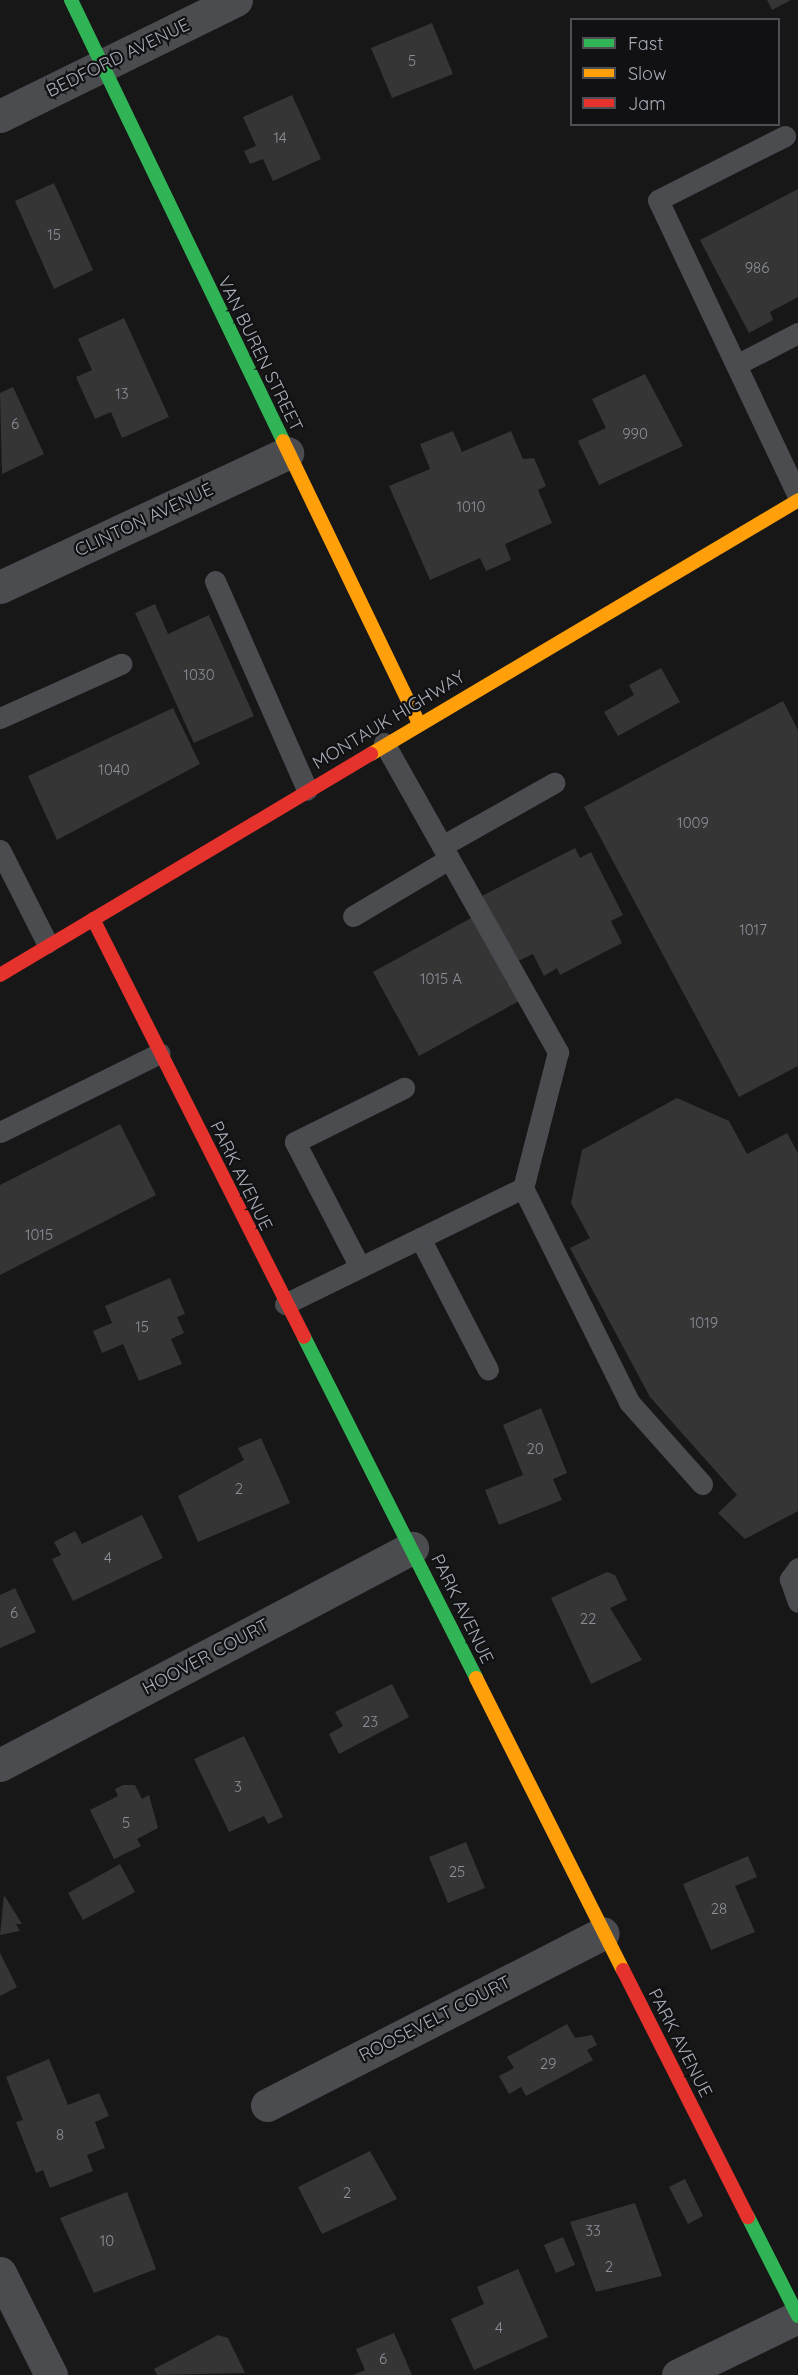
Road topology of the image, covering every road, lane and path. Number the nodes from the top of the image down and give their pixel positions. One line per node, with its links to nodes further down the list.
1 (70, 0): 3 (street, VAN BUREN STREET)
2 (236, 0): 3 (street, BEDFORD AVENUE)
3 (103, 66): 4 (street, BEDFORD AVENUE); 8 (street, VAN BUREN STREET)
4 (0, 116)
5 (785, 136): 7 (lane)
6 (798, 333): 7 (lane)
7 (736, 365): 9 (lane)
8 (287, 453): 11 (street, CLINTON AVENUE); 14 (street, VAN BUREN STREET)
9 (798, 498): 14 (street, MONTAUK HIGHWAY)
10 (215, 581): 17 (lane)
11 (0, 587)
12 (121, 664): 13 (lane)
13 (0, 718)
14 (418, 723): 15 (street, MONTAUK HIGHWAY)
15 (384, 743): 17 (street, MONTAUK HIGHWAY); 19 (lane)
16 (554, 783): 19 (lane)
17 (307, 790): 21 (street, MONTAUK HIGHWAY)
18 (0, 850): 22 (lane)
19 (446, 853): 20 (lane); 27 (lane)
20 (353, 916)
21 (93, 919): 22 (street, MONTAUK HIGHWAY); 24 (street, PARK AVENUE)
22 (47, 943): 23 (street, MONTAUK HIGHWAY)
23 (0, 975)
24 (160, 1053): 26 (lane); 30 (street, PARK AVENUE)
25 (404, 1088): 29 (lane)
26 (0, 1132)
27 (523, 1188): 28 (lane); 32 (lane)
28 (420, 1238): 29 (lane); 31 (lane)
29 (360, 1267): 30 (lane)
30 (285, 1304): 33 (street, PARK AVENUE)
31 (488, 1370)
32 (702, 1484)
33 (412, 1548): 36 (street, HOOVER COURT); 37 (street, PARK AVENUE)
34 (798, 1568): 35 (lane)
35 (798, 1602)
36 (0, 1765)
37 (603, 1933): 38 (street, ROOSEVELT COURT); 40 (street, PARK AVENUE)
38 (267, 2105)
39 (0, 2273): 41 (street)
40 (798, 2317): 42 (street)
41 (51, 2375)
42 (678, 2375)

